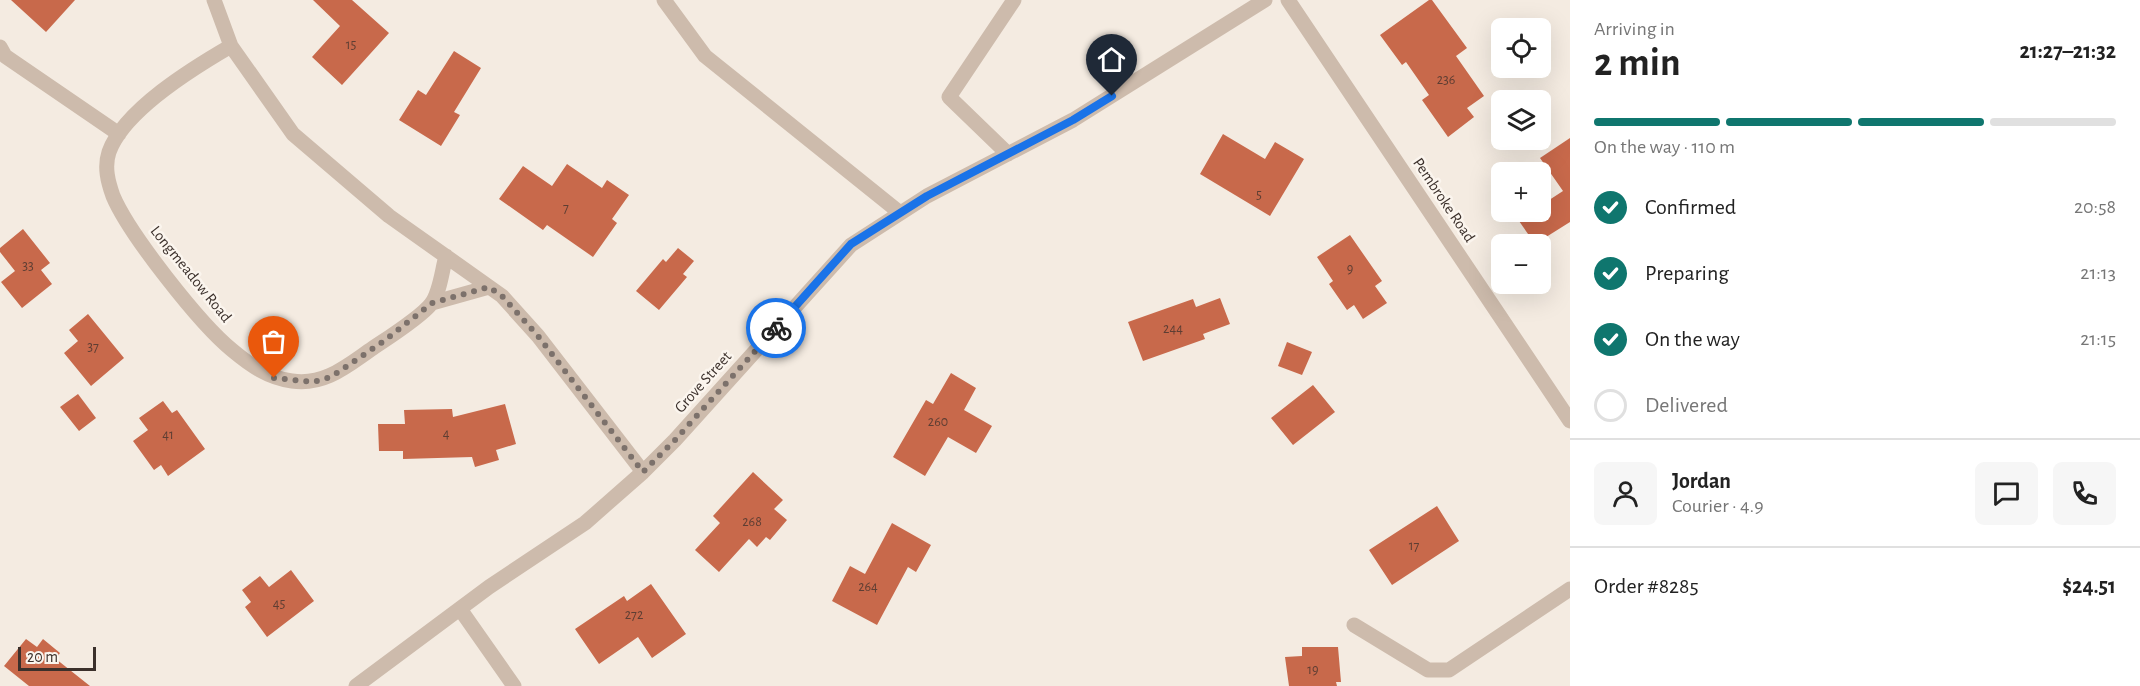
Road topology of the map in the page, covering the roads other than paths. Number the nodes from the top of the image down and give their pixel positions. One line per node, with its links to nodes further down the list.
1 (214, 0): 6 (street)
2 (664, 0): 10 (street)
3 (1014, 0): 9 (street)
4 (1265, 0): 9 (street, Grove Street)
5 (1288, 0): 14 (street, Pembroke Road)
6 (231, 46): 8 (street, Longmeadow Road); 11 (street)
7 (0, 47): 8 (street)
8 (119, 134): 13 (street, Longmeadow Road)
9 (1008, 154): 10 (street, Grove Street)
10 (899, 212): 15 (street, Grove Street)
11 (446, 256): 12 (street); 13 (street)
12 (489, 287): 13 (street, Longmeadow Road); 15 (street)
13 (432, 303)
14 (1570, 421)
15 (643, 472): 17 (street, Grove Street)
16 (1570, 589): 18 (street)
17 (460, 609): 19 (street, Grove Street); 20 (street)
18 (1354, 625)
19 (356, 686)
20 (514, 686)

